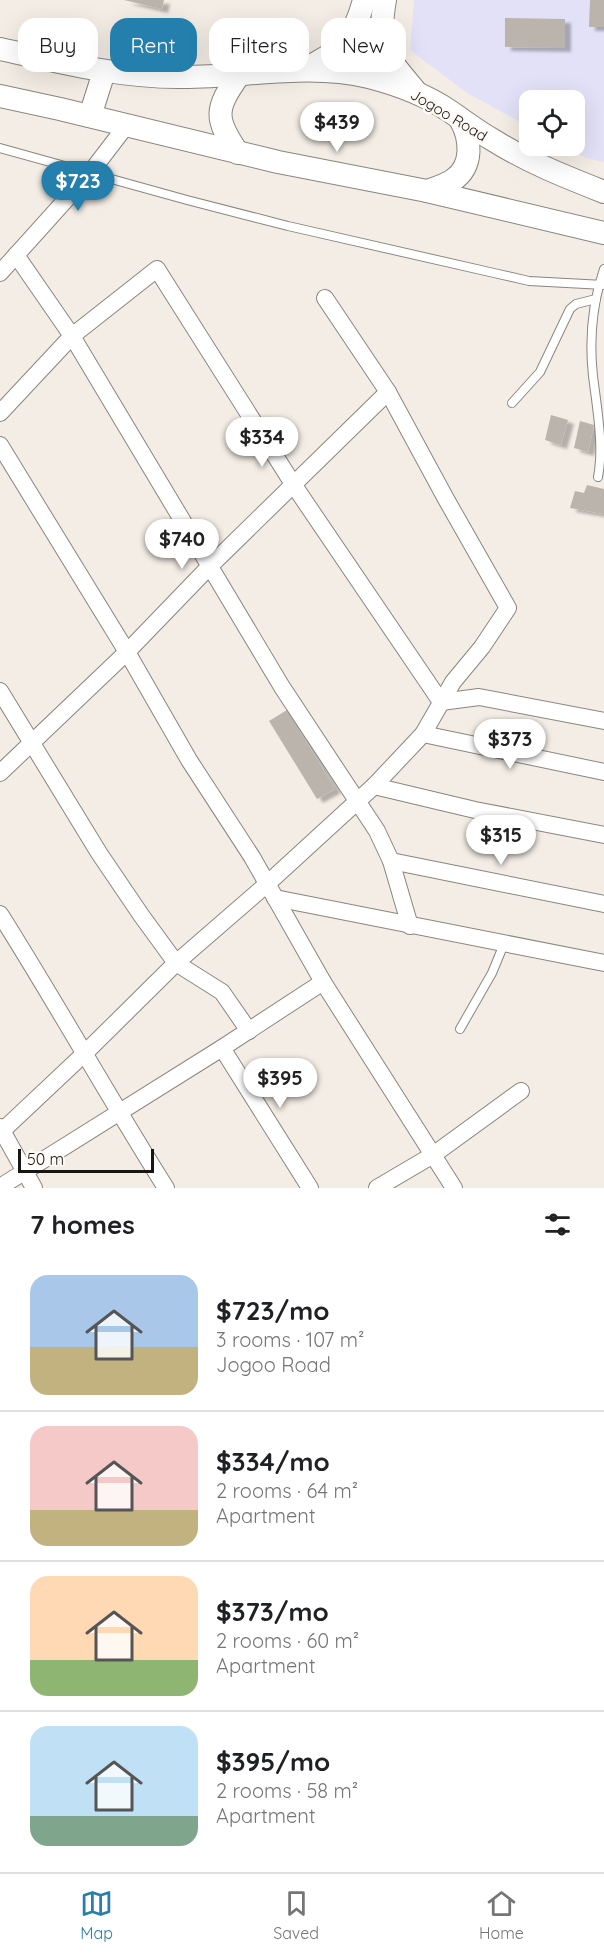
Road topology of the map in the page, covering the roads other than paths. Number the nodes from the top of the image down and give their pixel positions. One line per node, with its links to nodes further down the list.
1 (364, 0): 4 (main road)
2 (385, 0): 9 (main road)
3 (0, 49): 6 (main road, Jogoo Road)
4 (309, 67)
5 (309, 71): 9 (main road, Jogoo Road)
6 (104, 72): 8 (main road, Jogoo Road); 11 (main road)
7 (277, 72): 8 (main road, Jogoo Road)
8 (239, 75): 15 (main road)
9 (418, 94): 12 (main road, Jogoo Road)
10 (0, 96): 11 (main road)
11 (90, 116): 13 (main road)
12 (460, 119): 17 (main road); 18 (main road, Jogoo Road)
13 (126, 126): 15 (main road); 16 (street)
14 (0, 148): 16 (lane)
15 (238, 153): 17 (main road)
16 (90, 173): 20 (street); 23 (lane)
17 (427, 191): 19 (main road)
18 (604, 192)
19 (604, 234)
20 (16, 255): 22 (street); 26 (street)
21 (604, 269): 23 (lane)
22 (0, 273)
23 (602, 285): 25 (lane)
24 (325, 297): 27 (street)
25 (596, 299): 28 (lane); 31 (lane)
26 (72, 336): 29 (street); 32 (street); 33 (street)
27 (388, 392): 32 (street); 36 (street)
28 (512, 403)
29 (0, 413)
30 (0, 445): 34 (street)
31 (598, 477)
32 (293, 484): 33 (street); 36 (street)
33 (209, 567): 34 (street); 43 (street)
34 (126, 652): 39 (street); 46 (street)
35 (0, 691): 39 (street)
36 (441, 702): 37 (street); 38 (street)
37 (604, 721)
38 (423, 734): 40 (street); 42 (street)
39 (30, 743): 41 (street); 51 (street)
40 (604, 772)
41 (0, 773)
42 (374, 786): 43 (street); 44 (street)
43 (357, 802): 45 (street); 46 (street)
44 (604, 835)
45 (391, 861): 47 (street); 49 (street)
46 (271, 891): 49 (street); 51 (street); 53 (street)
47 (604, 904)
48 (0, 914): 57 (street)
49 (410, 926): 50 (street)
50 (504, 944): 52 (street); 54 (lane)
51 (176, 963): 55 (street); 57 (street)
52 (604, 963)
53 (323, 982): 55 (street); 61 (street)
54 (460, 1029)
55 (249, 1031): 56 (street)
56 (222, 1048): 59 (street); 66 (street)
57 (85, 1053): 59 (street); 60 (street)
58 (521, 1090): 61 (street)
59 (118, 1112): 62 (street); 65 (street)
60 (1, 1130): 62 (street)
61 (433, 1155): 67 (street); 68 (street)
62 (25, 1171): 63 (street); 64 (street)
63 (0, 1187)
64 (34, 1188)
65 (166, 1188)
66 (310, 1188)
67 (377, 1188)
68 (454, 1188)

